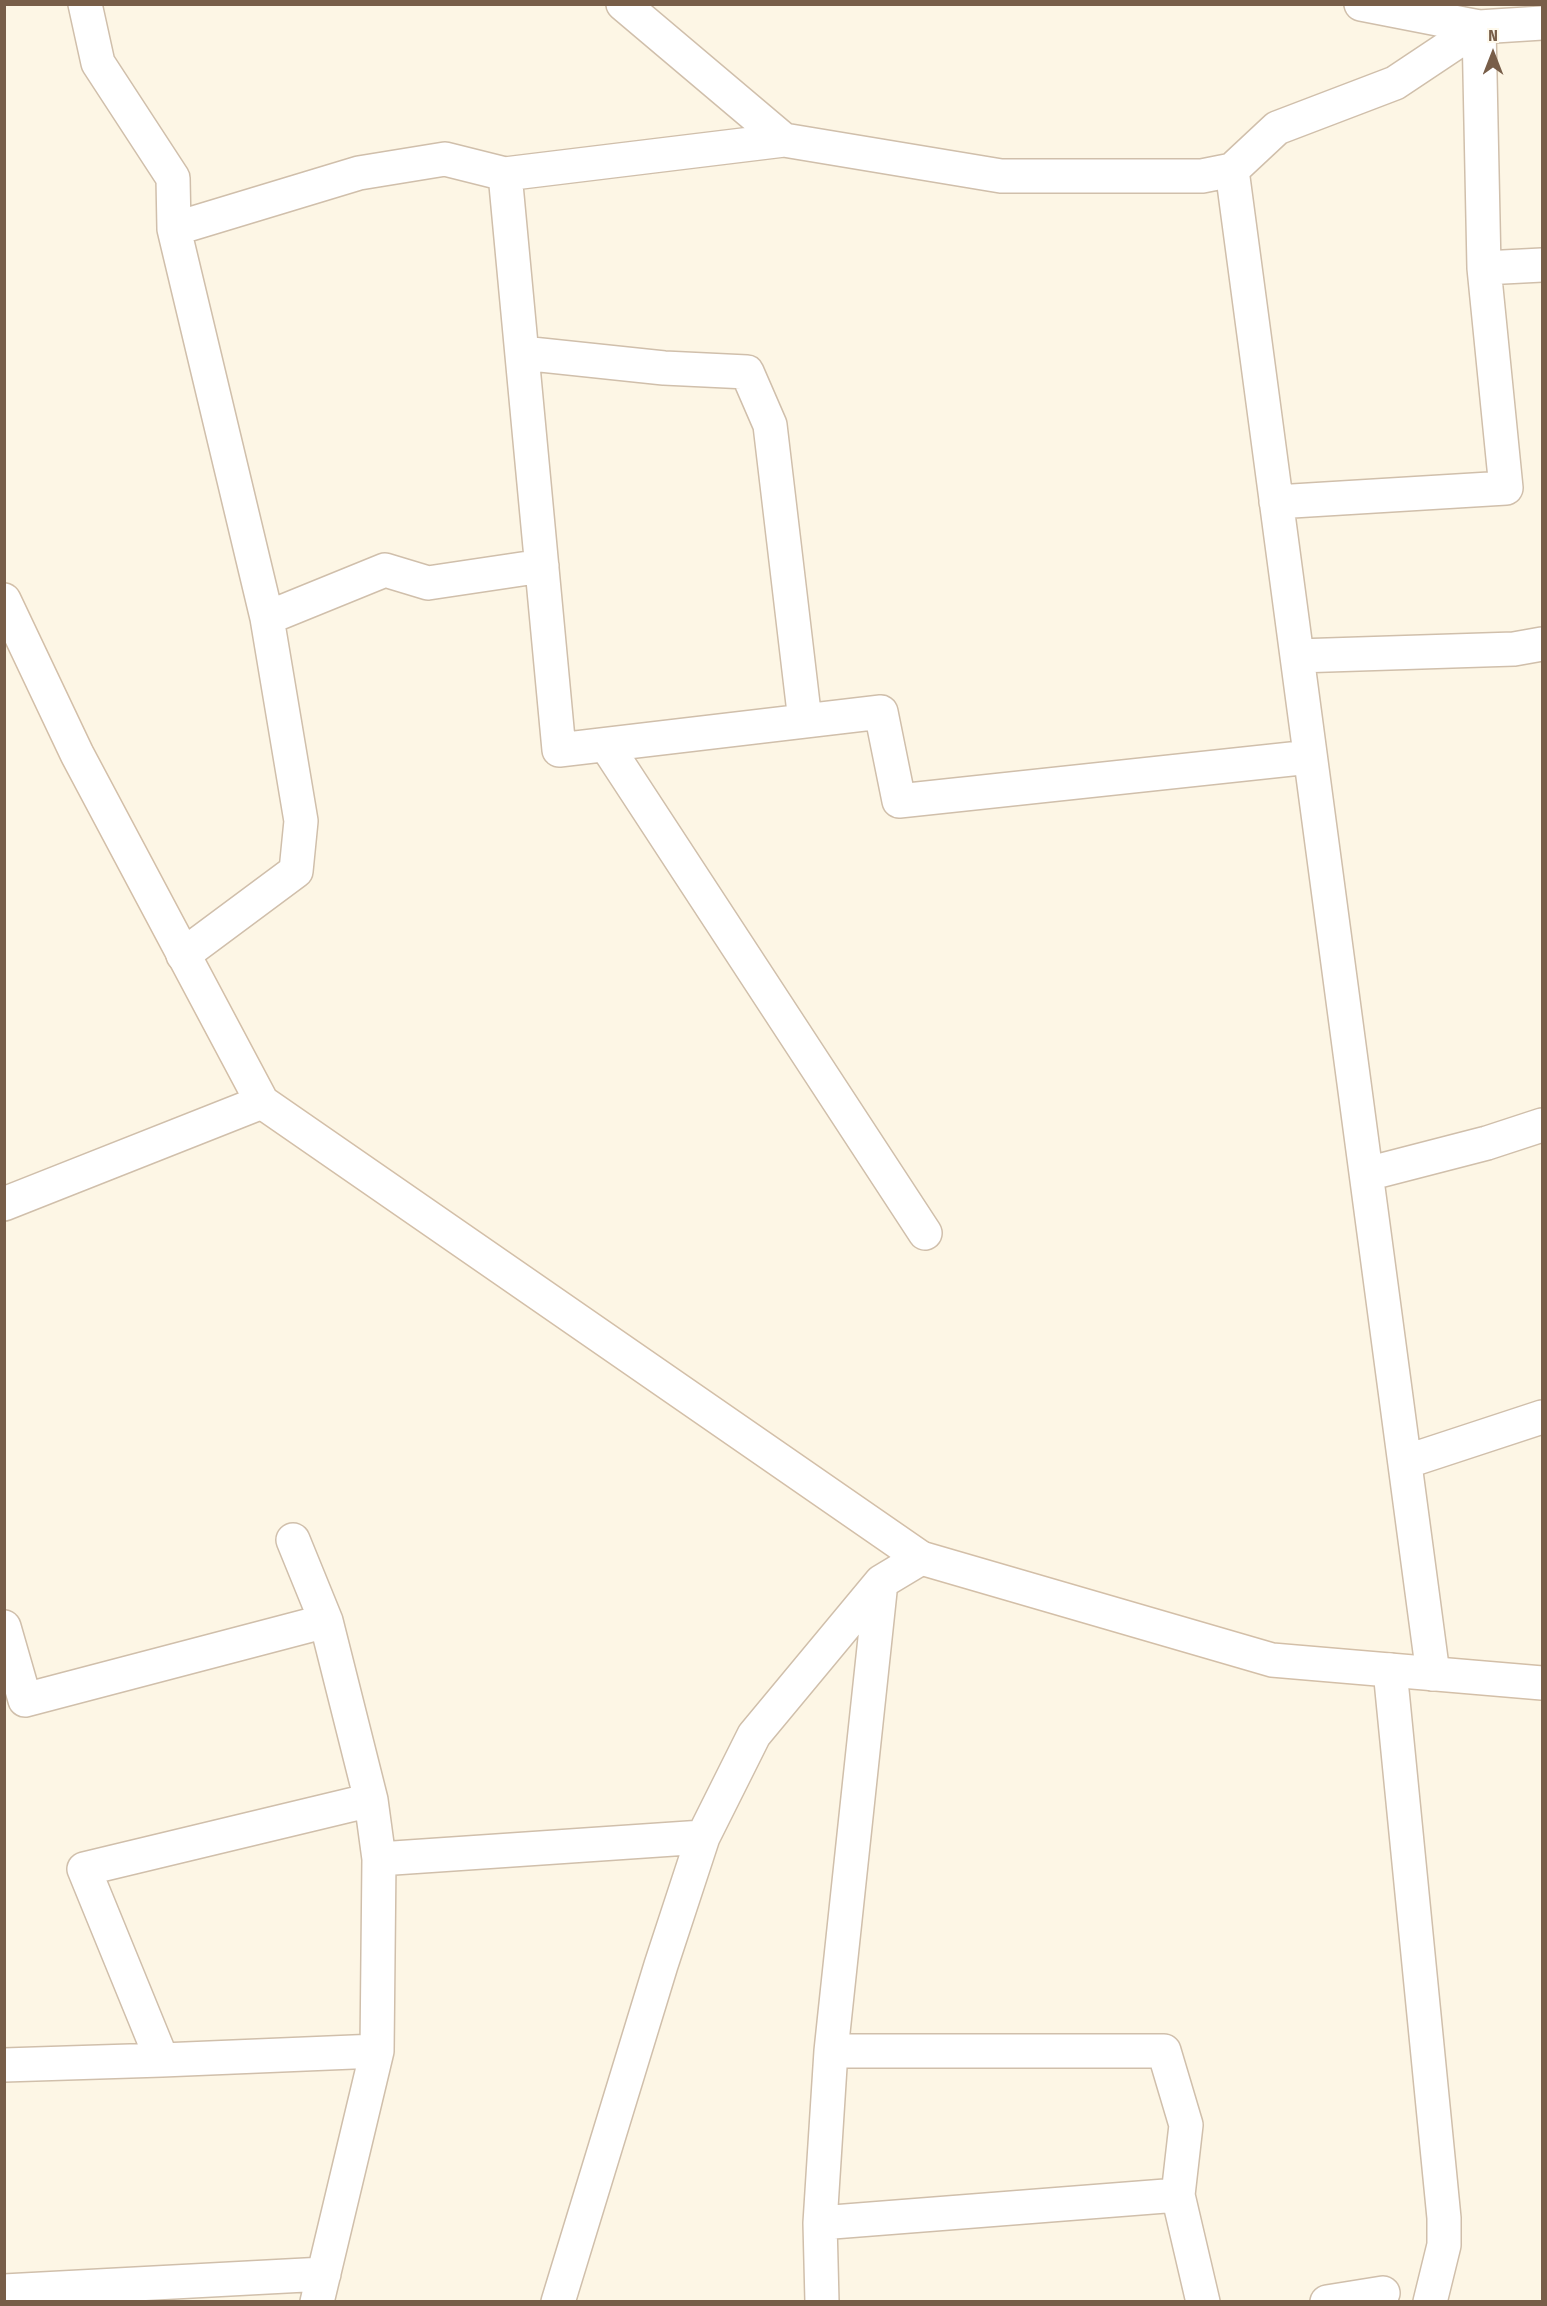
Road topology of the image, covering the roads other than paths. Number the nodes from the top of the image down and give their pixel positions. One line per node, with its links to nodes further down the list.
1 (85, 4): 9 (street)
2 (1361, 4): 5 (street)
3 (624, 5): 6 (street)
4 (1542, 23): 5 (street)
5 (1479, 27): 7 (street); 11 (street)
6 (784, 140): 7 (street); 8 (street)
7 (1232, 170): 13 (street)
8 (505, 174): 9 (street); 12 (street)
9 (174, 228): 16 (street)
10 (1542, 265): 11 (street)
11 (1484, 268): 13 (street)
12 (522, 353): 14 (street); 19 (street)
13 (1276, 502): 18 (street)
14 (542, 566): 16 (street); 20 (street)
15 (4, 600): 22 (street)
16 (267, 618): 22 (street)
17 (1542, 645): 18 (street)
18 (1297, 656): 21 (street)
19 (805, 721): 20 (street); 21 (street)
20 (606, 745): 27 (street)
21 (1310, 757): 25 (street)
22 (183, 956): 23 (street)
23 (261, 1102): 26 (street); 31 (street)
24 (1542, 1125): 25 (street)
25 (1367, 1174): 29 (street)
26 (4, 1204)
27 (925, 1233)
28 (1542, 1417): 29 (street)
29 (1405, 1462): 36 (street)
30 (293, 1540): 33 (street)
31 (921, 1558): 32 (street); 35 (street)
32 (881, 1582): 39 (street); 42 (street)
33 (326, 1621): 34 (street); 38 (street)
34 (4, 1627)
35 (1390, 1670): 36 (street); 54 (street)
36 (1433, 1674): 37 (street)
37 (1542, 1683)
38 (371, 1800): 40 (street); 43 (street)
39 (703, 1837): 40 (street); 50 (street)
40 (379, 1859): 41 (street)
41 (377, 2051): 43 (street); 47 (street)
42 (831, 2051): 45 (street); 46 (street)
43 (162, 2060): 44 (street)
44 (4, 2066)
45 (1178, 2194): 46 (street); 52 (street)
46 (820, 2223): 51 (street)
47 (320, 2288): 49 (street)
48 (1383, 2293): 53 (street)
49 (11, 2294)
50 (558, 2301)
51 (822, 2301)
52 (1203, 2301)
53 (1327, 2301)
54 (1430, 2301)

